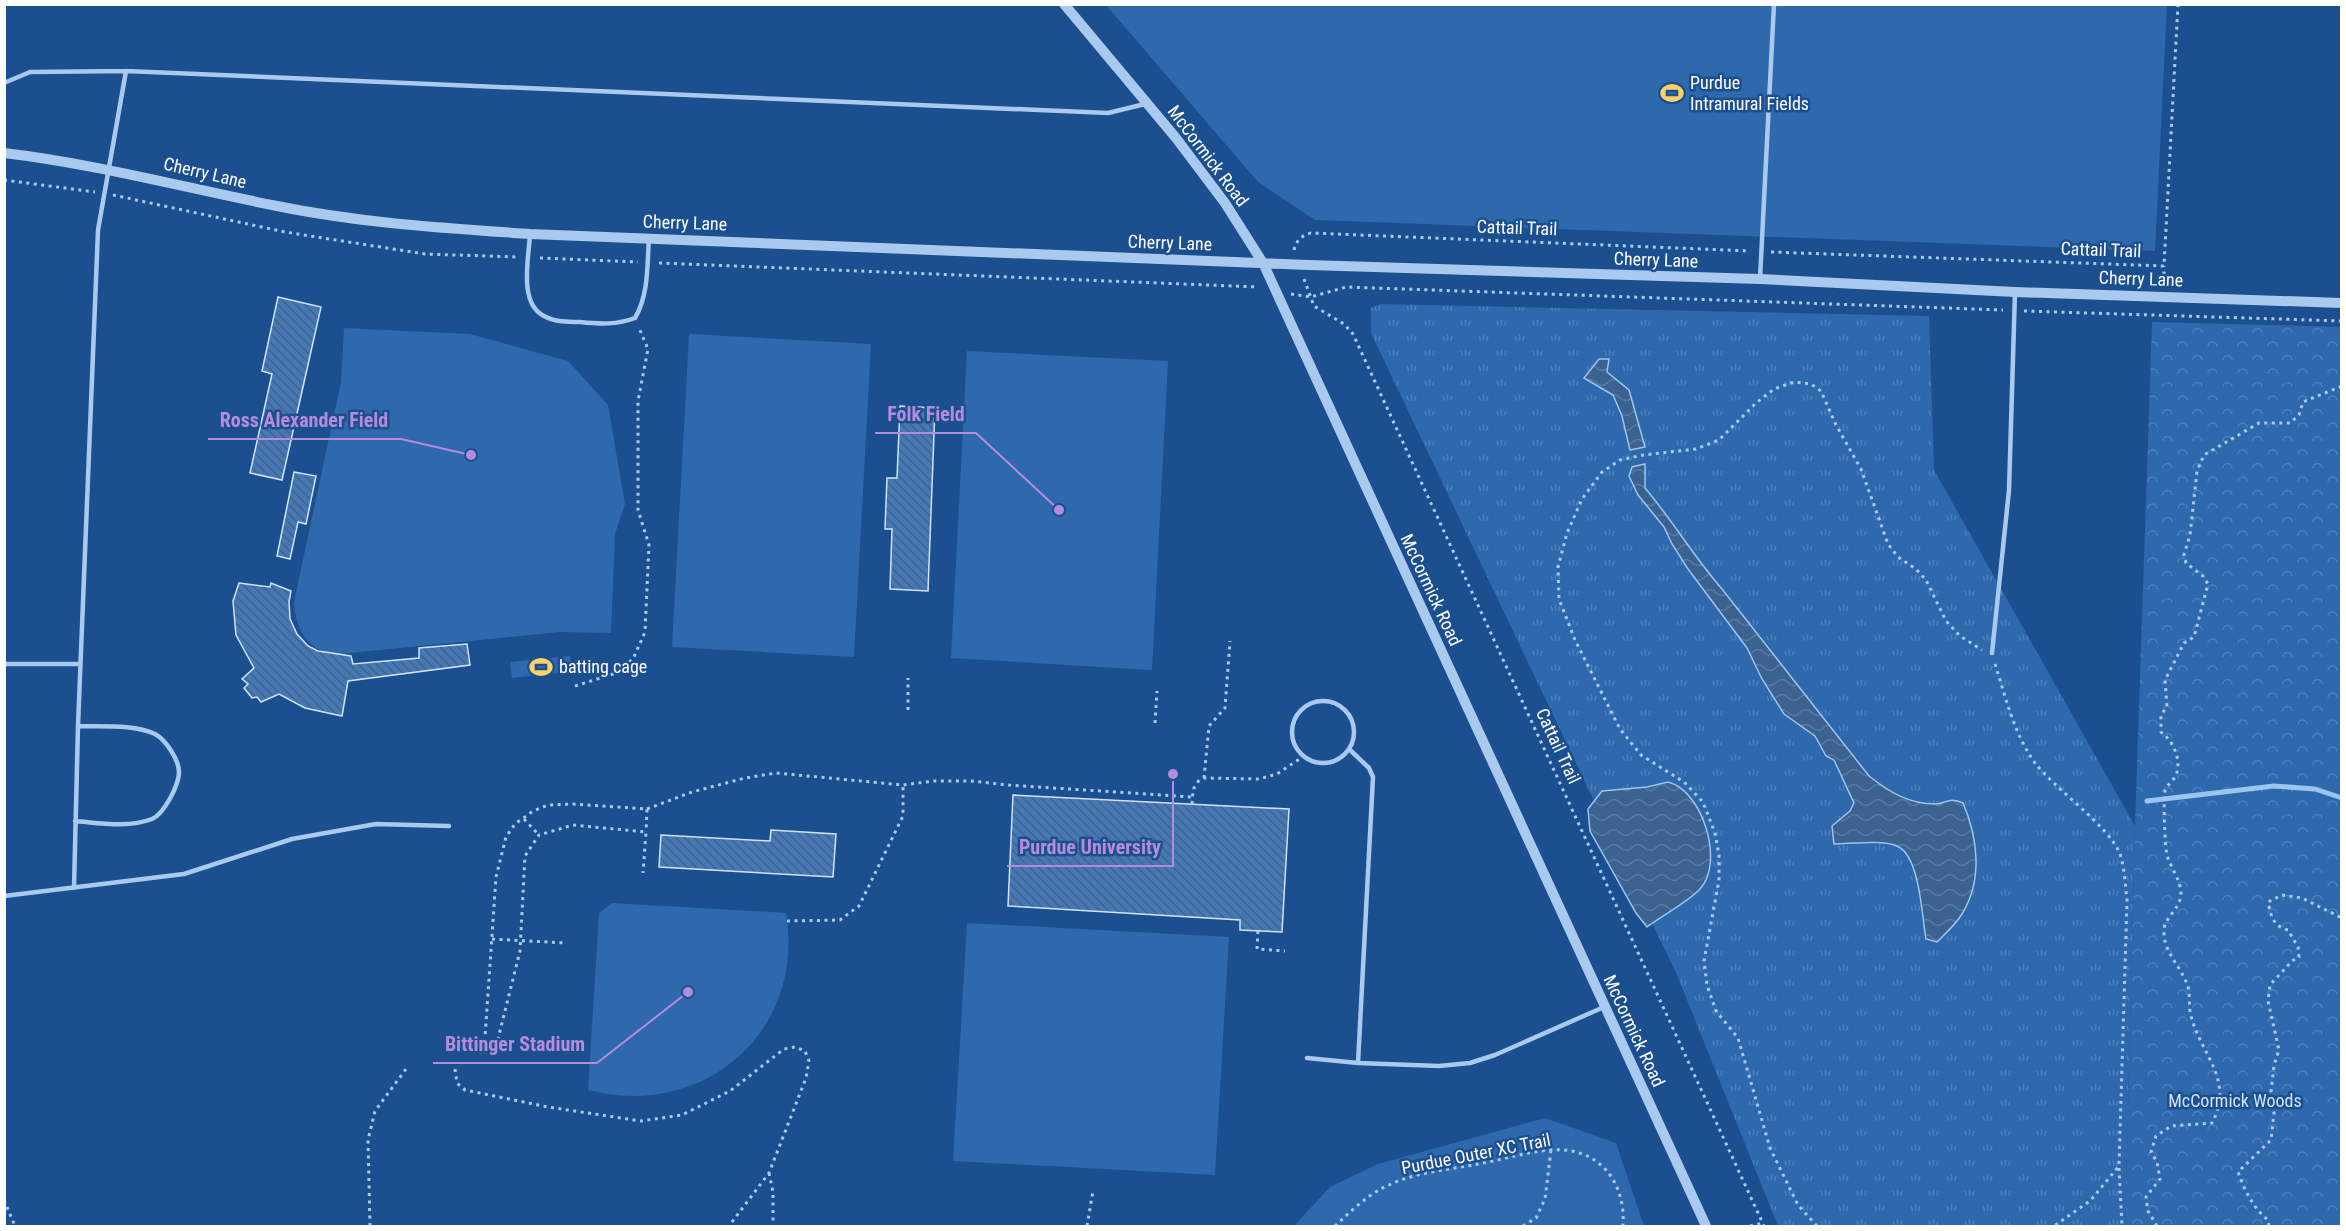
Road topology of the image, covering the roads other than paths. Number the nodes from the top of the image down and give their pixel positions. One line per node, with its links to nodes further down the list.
1 (1064, 4): 5 (street, McCormick Road)
2 (1774, 4): 11 (lane)
3 (126, 71): 4 (lane); 5 (lane); 7 (lane)
4 (4, 83)
5 (1147, 103): 10 (street, McCormick Road)
6 (4, 153): 7 (street, Cherry Lane)
7 (108, 168): 8 (street, Cherry Lane); 16 (lane)
8 (530, 234): 9 (street, Cherry Lane); 9 (lane)
9 (649, 238): 10 (street, Cherry Lane)
10 (1263, 263): 11 (street, Cherry Lane); 23 (street, McCormick Road)
11 (1760, 279): 12 (street, Cherry Lane)
12 (2015, 292): 13 (street, Cherry Lane); 14 (lane)
13 (2342, 303)
14 (1992, 654)
15 (4, 664): 16 (lane)
16 (80, 664): 17 (lane)
17 (78, 726): 19 (lane); 19 (lane)
18 (1349, 749): 18 (lane); 25 (lane)
19 (75, 821): 21 (lane)
20 (448, 826): 21 (lane)
21 (74, 888): 22 (lane)
22 (4, 896)
23 (1604, 1007): 25 (lane); 26 (street, McCormick Road)
24 (1307, 1058): 25 (lane)
25 (1358, 1063)
26 (1706, 1227)

